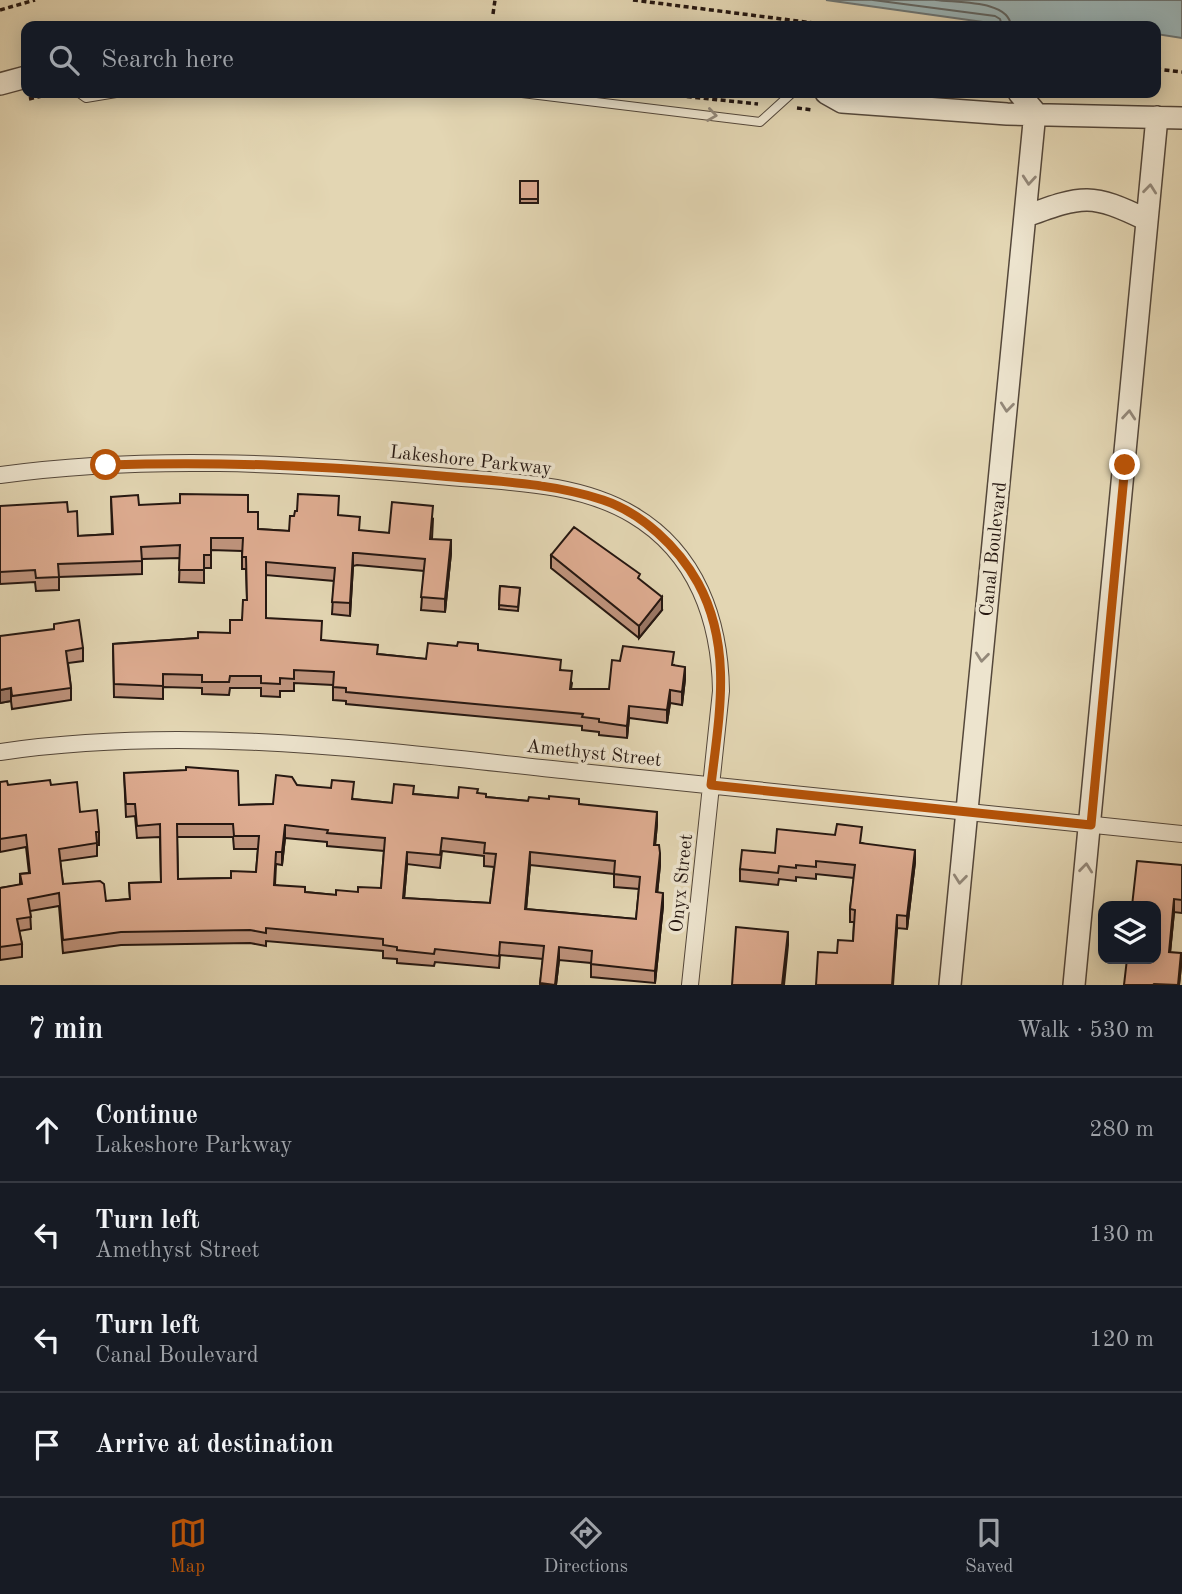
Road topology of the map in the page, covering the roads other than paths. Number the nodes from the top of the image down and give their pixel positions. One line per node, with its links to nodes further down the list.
1 (21, 78): 2 (street)
2 (0, 84)
3 (563, 98): 4 (lane, one-way to 4)
4 (786, 98)
5 (835, 98): 7 (street)
6 (1023, 98): 7 (street)
7 (1035, 112): 8 (street); 10 (street, Canal Boulevard, one-way to 10)
8 (1157, 117): 9 (street); 11 (street, one-way to 8)
9 (1182, 118)
10 (1027, 216): 11 (street); 15 (street, Canal Boulevard, one-way to 15)
11 (1147, 220): 16 (street, one-way to 11)
12 (0, 475): 14 (street, Lakeshore Parkway)
13 (0, 752): 14 (street, Amethyst Street)
14 (711, 785): 15 (street, Amethyst Street); 18 (street, Onyx Street)
15 (967, 811): 16 (street, Amethyst Street); 19 (street, Canal Boulevard, one-way to 19)
16 (1091, 825): 17 (street, Amethyst Street); 20 (street, one-way to 16)
17 (1182, 834)
18 (690, 985)
19 (950, 985)
20 (1074, 985)

